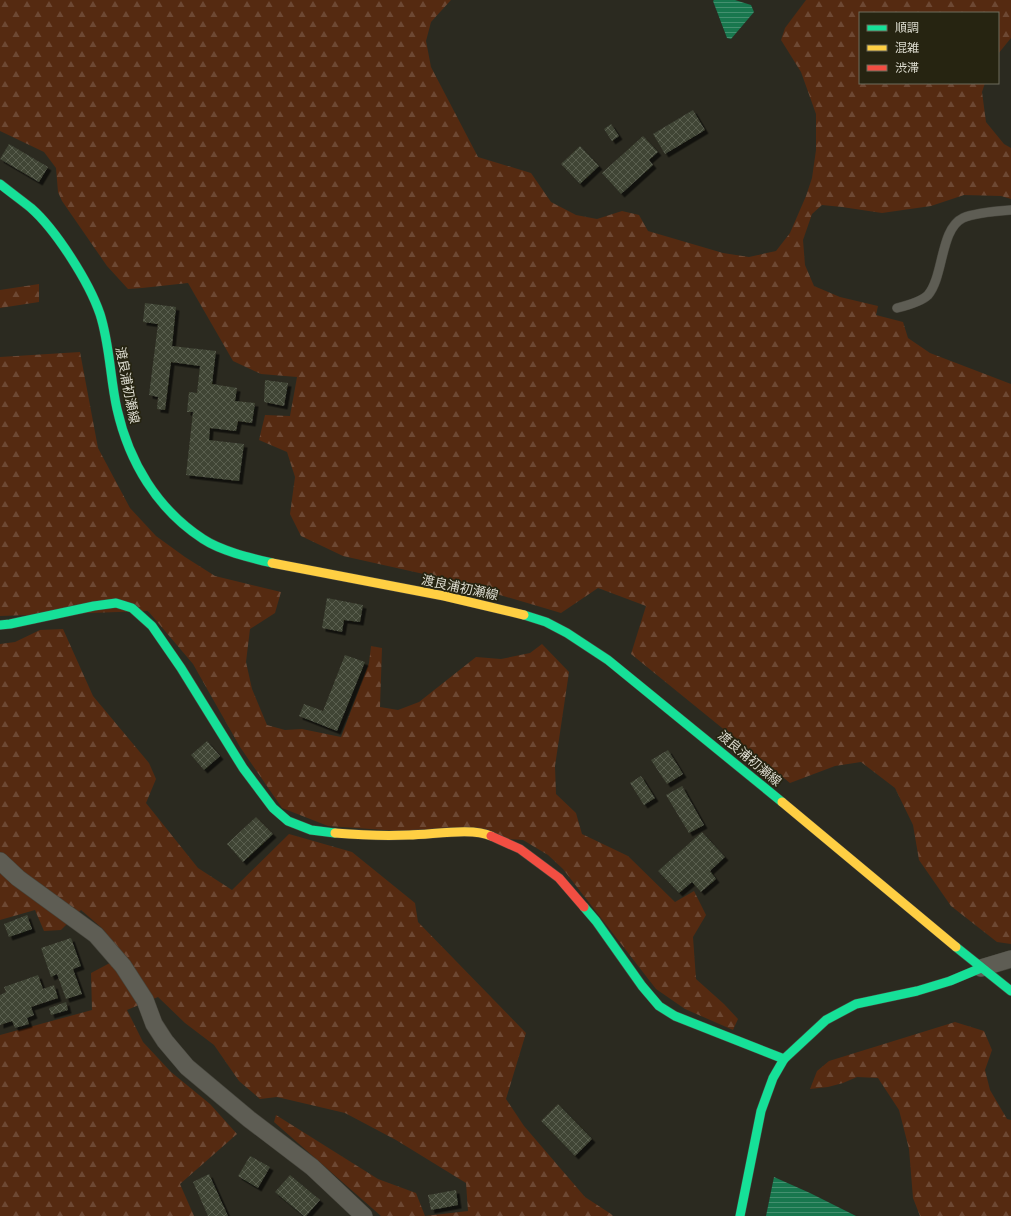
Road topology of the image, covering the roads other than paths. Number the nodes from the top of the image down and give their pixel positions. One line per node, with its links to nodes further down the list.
1 (0, 184): 7 (street, 渡良浦初瀬線)
2 (1011, 210): 3 (lane)
3 (897, 308)
4 (0, 625): 9 (street)
5 (0, 861): 10 (street)
6 (1011, 959): 7 (street)
7 (981, 968): 8 (street, 渡良浦初瀬線); 9 (street)
8 (1011, 991)
9 (784, 1060): 11 (street)
10 (364, 1216)
11 (740, 1216)

